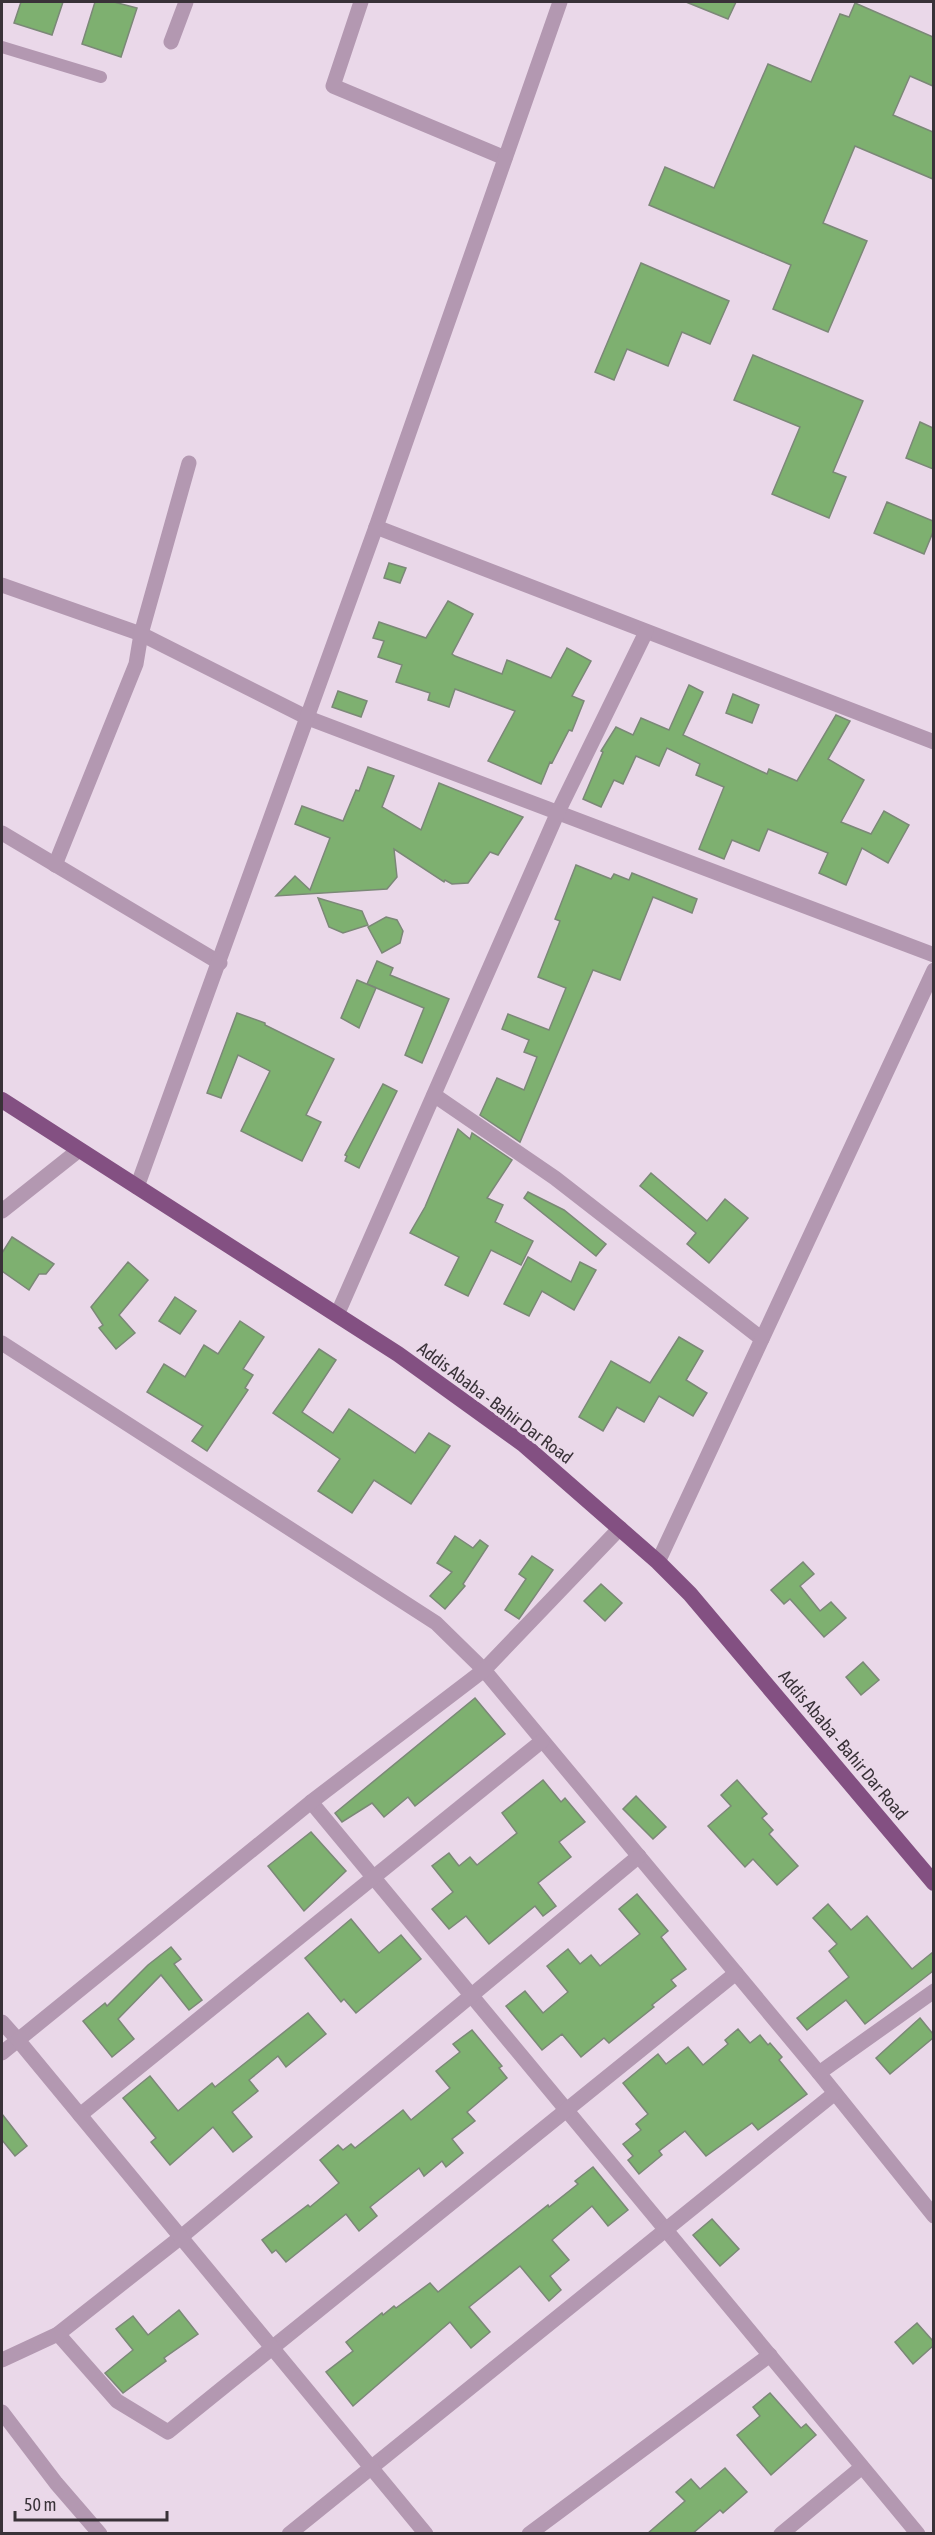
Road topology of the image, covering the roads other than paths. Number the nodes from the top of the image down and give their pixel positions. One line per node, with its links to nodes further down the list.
1 (186, 2): 4 (street)
2 (361, 2): 7 (street)
3 (560, 2): 7 (street)
4 (171, 42)
5 (2, 47): 6 (lane)
6 (101, 76)
7 (505, 158): 9 (street)
8 (189, 463): 12 (street)
9 (376, 527): 11 (street); 13 (street)
10 (2, 585): 12 (street)
11 (646, 632): 14 (street); 15 (street)
12 (141, 634): 13 (street); 17 (street)
13 (308, 718): 15 (street); 19 (street)
14 (933, 742)
15 (558, 812): 18 (street); 21 (street)
16 (2, 833): 17 (street)
17 (55, 865): 19 (street)
18 (933, 955)
19 (220, 963): 24 (street)
20 (933, 970): 27 (street)
21 (434, 1095): 26 (street); 27 (street)
22 (2, 1100): 23 (highway, Addis Ababa - Bahir Dar Road)
23 (79, 1150): 24 (highway, Addis Ababa - Bahir Dar Road); 25 (street)
24 (137, 1187): 26 (highway, Addis Ababa - Bahir Dar Road)
25 (2, 1211)
26 (337, 1315): 29 (highway, Addis Ababa - Bahir Dar Road)
27 (762, 1339): 30 (street)
28 (2, 1343): 31 (street)
29 (620, 1527): 30 (highway, Addis Ababa - Bahir Dar Road); 31 (street)
30 (658, 1562): 36 (highway, Addis Ababa - Bahir Dar Road)
31 (484, 1670): 32 (street); 33 (street)
32 (543, 1741): 34 (street); 35 (street)
33 (311, 1802): 35 (street); 45 (street)
34 (639, 1856): 37 (street); 39 (street)
35 (373, 1877): 39 (street); 45 (street)
36 (933, 1882)
37 (736, 1973): 42 (street); 44 (street)
38 (933, 1991): 42 (street)
39 (471, 1995): 44 (street); 48 (street)
40 (2, 2022): 41 (street)
41 (2, 2053)
42 (819, 2073): 43 (street)
43 (835, 2093): 46 (street); 47 (street)
44 (566, 2110): 47 (street); 50 (street)
45 (80, 2115): 48 (street)
46 (933, 2216)
47 (665, 2229): 51 (street); 54 (street)
48 (181, 2237): 49 (street); 50 (street)
49 (58, 2334): 50 (street); 52 (street)
50 (272, 2348): 54 (street)
51 (770, 2355): 55 (street); 59 (street)
52 (2, 2360)
53 (2, 2412): 56 (street)
54 (370, 2466): 57 (street); 58 (street)
55 (862, 2467): 60 (street); 61 (street)
56 (100, 2534)
57 (289, 2534)
58 (426, 2534)
59 (529, 2534)
60 (781, 2534)
61 (918, 2534)

